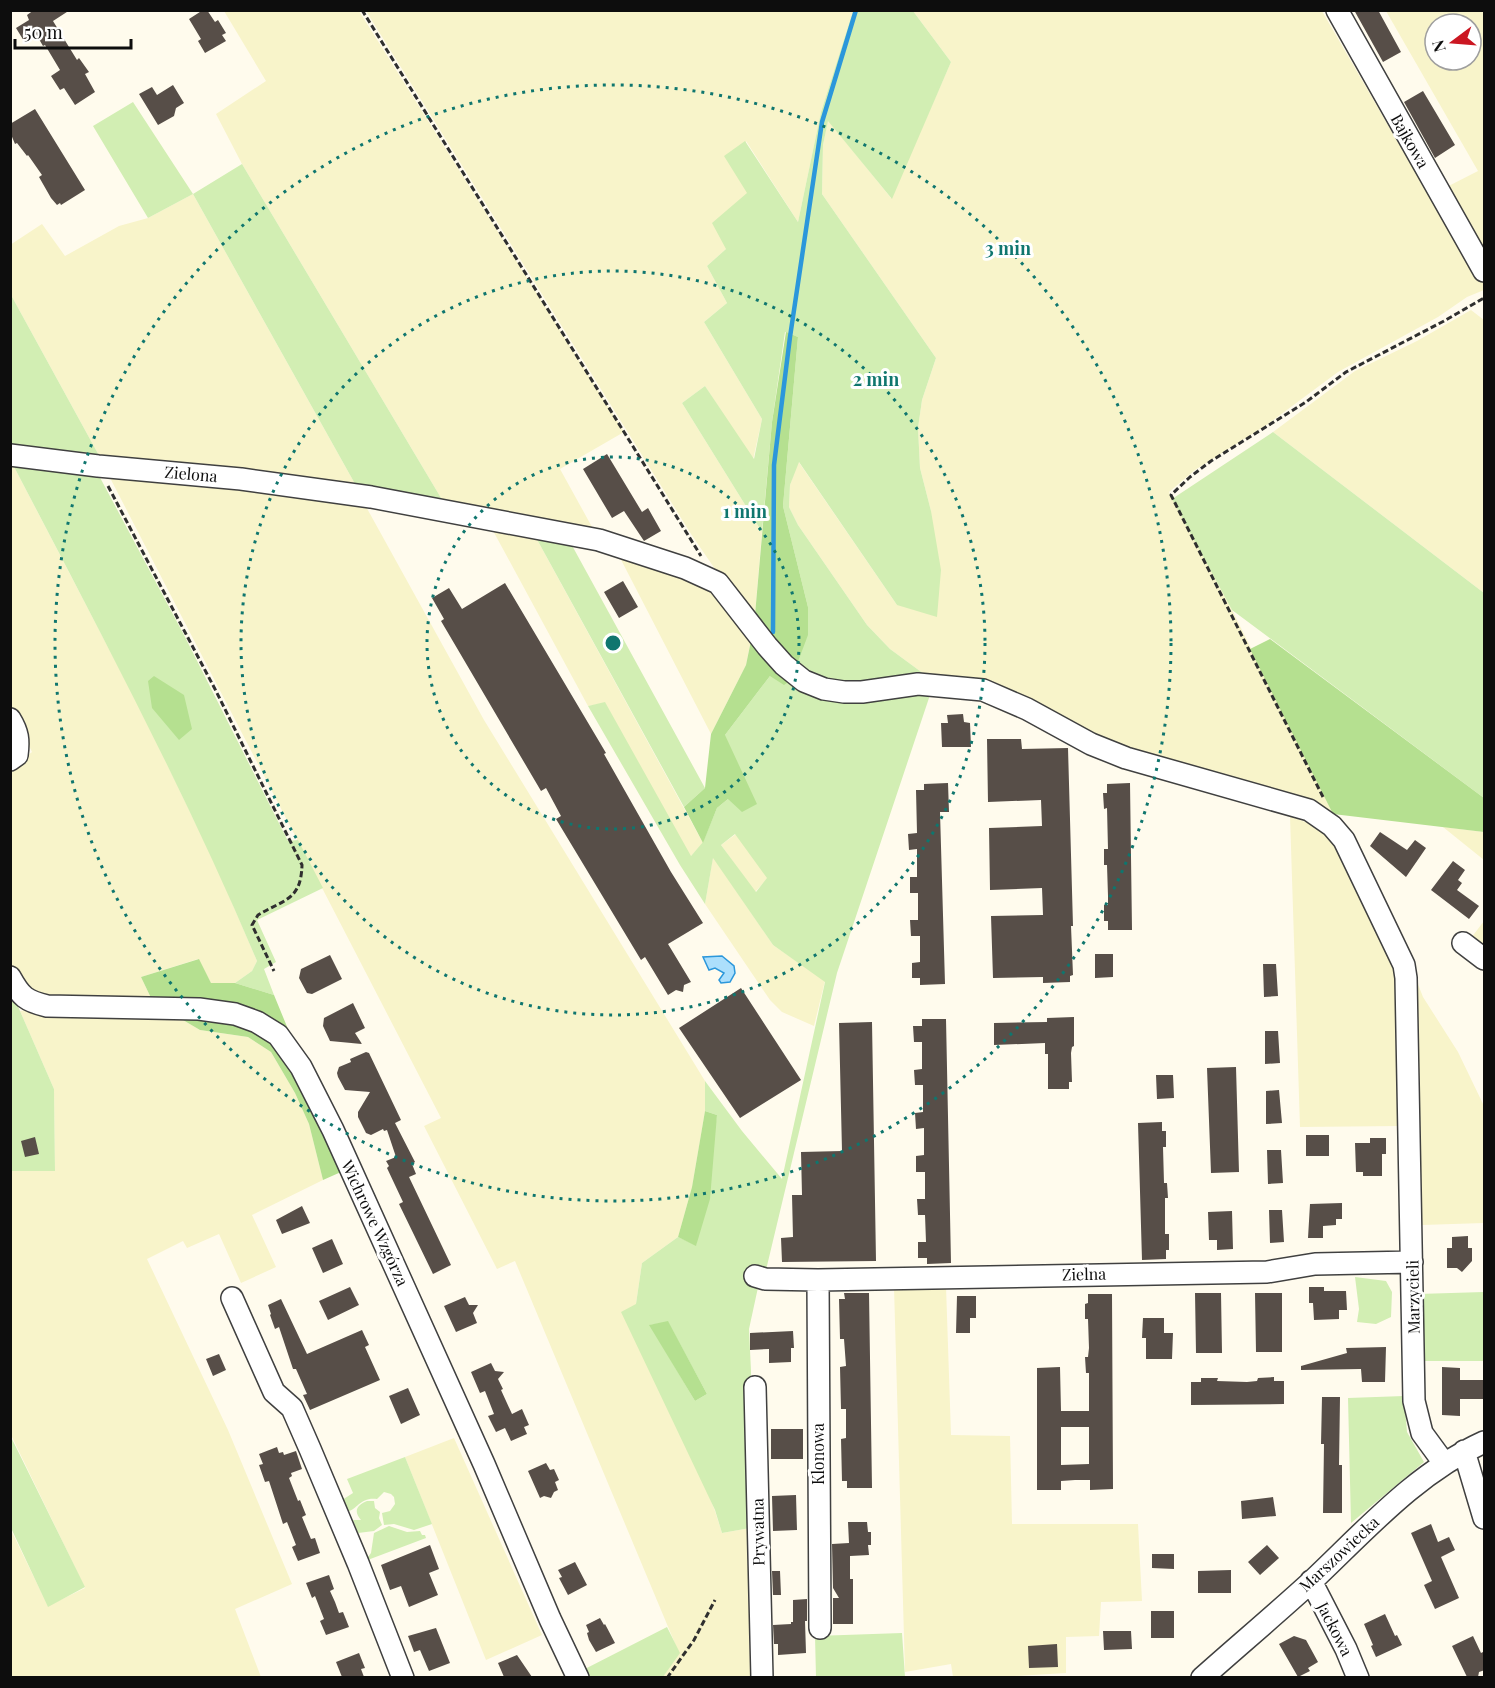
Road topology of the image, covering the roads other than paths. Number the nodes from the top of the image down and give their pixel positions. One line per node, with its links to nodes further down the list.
1 (1337, 10): 2 (street, Bajkowa)
2 (1485, 271)
3 (10, 455): 4 (street, Zielona)
4 (718, 583): 10 (street, Marzycieli)
5 (10, 719): 6 (street)
6 (10, 760)
7 (1463, 943): 8 (street)
8 (1485, 959)
9 (10, 977): 22 (street, Wichrowe Wzgórza)
10 (1412, 1262): 12 (street, Zielna); 17 (street, Marzycieli)
11 (755, 1276): 12 (street, Zielna)
12 (818, 1280): 20 (street, Klonowa)
13 (232, 1298): 21 (street)
14 (755, 1388): 23 (street, Prywatna)
15 (1485, 1442): 16 (street, Marszowiecka)
16 (1464, 1451): 17 (street, Marszowiecka); 18 (street)
17 (1444, 1463): 19 (street, Marszowiecka)
18 (1485, 1518)
19 (1311, 1581): 24 (street, Marszowiecka); 25 (street, Jackowa)
20 (820, 1628)
21 (403, 1677)
22 (578, 1677)
23 (762, 1677)
24 (1202, 1677)
25 (1358, 1677)

